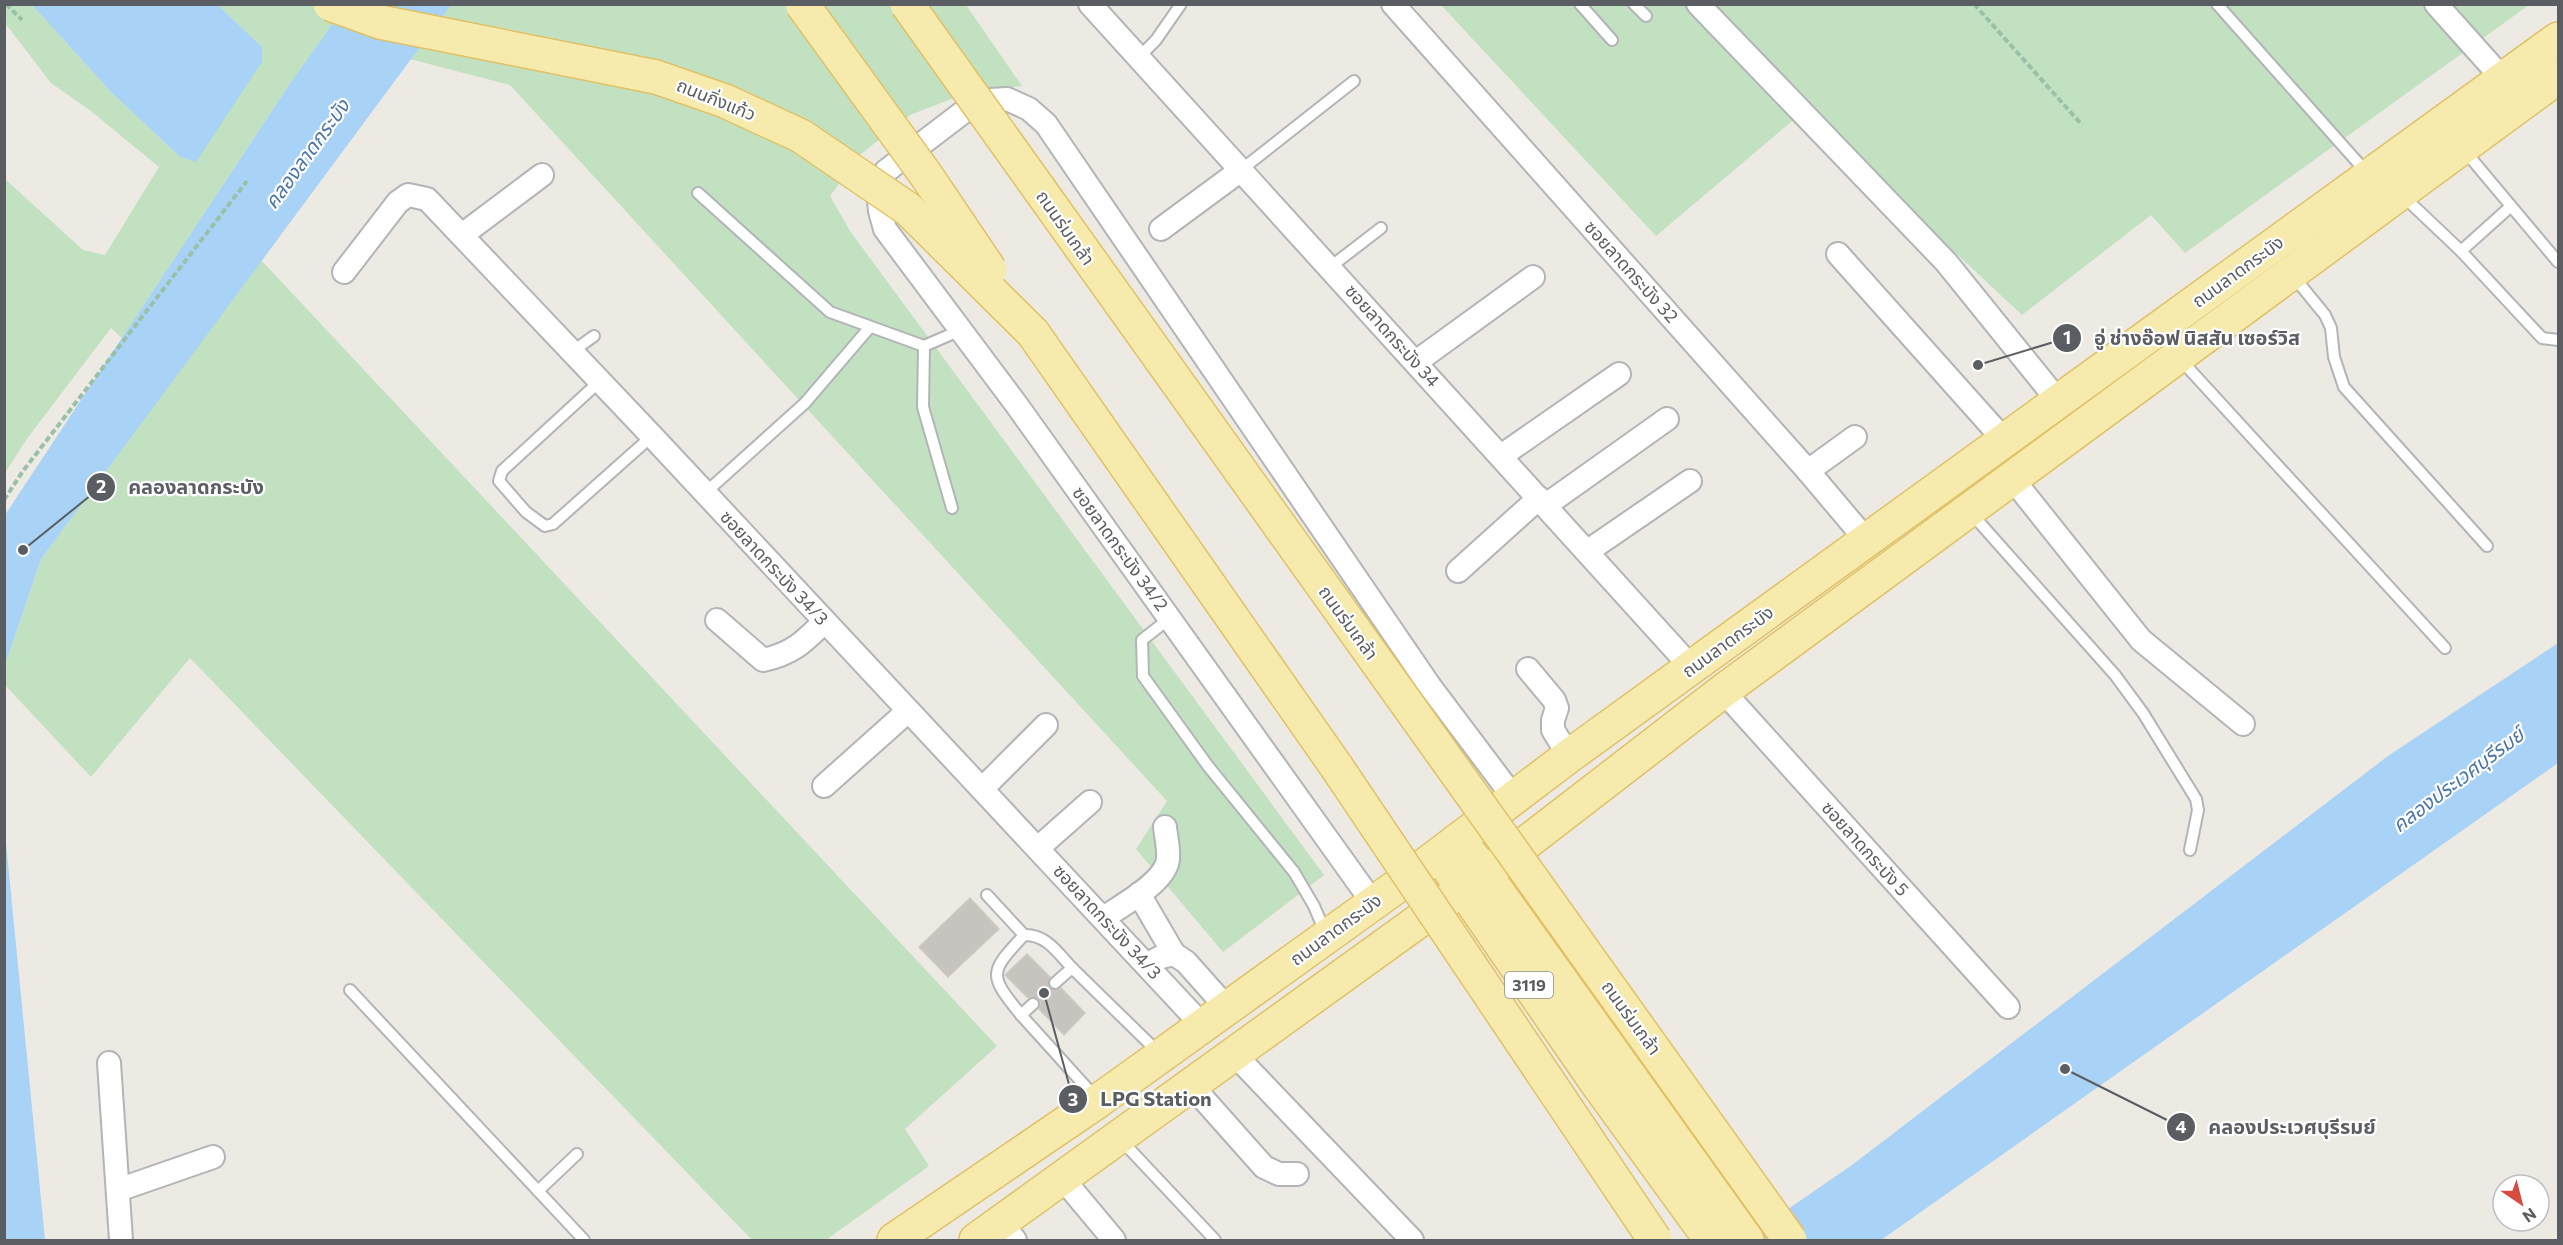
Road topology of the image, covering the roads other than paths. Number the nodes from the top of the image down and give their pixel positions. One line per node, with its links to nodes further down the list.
1 (330, 4): 38 (main road, ถนนกิ่งแก้ว, bridge)
2 (802, 4): 38 (main road, bridge)
3 (907, 4): 122 (main road, ถนนร่มเกล้า, bridge)
4 (1090, 4): 15 (street, ซอยลาดกระบัง 34)
5 (1182, 4): 15 (lane)
6 (1393, 4): 53 (street, ซอยลาดกระบัง 32)
7 (1580, 4): 14 (lane)
8 (1634, 4): 12 (lane)
9 (1698, 4): 47 (street)
10 (2217, 4): 22 (lane)
11 (2436, 4): 17 (street)
12 (1646, 16)
13 (2559, 39): 17 (main road, ถนนลาดกระบัง)
14 (1612, 40)
15 (1138, 58): 20 (street, ซอยลาดกระบัง 34)
16 (2559, 77): 19 (main road, ถนนลาดกระบัง)
17 (2503, 80): 22 (main road, ถนนลาดกระบัง)
18 (1354, 81): 20 (lane)
19 (2462, 148): 24 (main road, ถนนลาดกระบัง); 25 (lane)
20 (1241, 170): 27 (street); 32 (street, ซอยลาดกระบัง 34)
21 (542, 175): 28 (street)
22 (2370, 177): 47 (main road, ถนนลาดกระบัง)
23 (698, 193): 36 (lane)
24 (2401, 194): 29 (lane); 34 (main road, ถนนลาดกระบัง)
25 (2510, 207): 29 (lane); 31 (lane)
26 (1381, 228): 32 (lane)
27 (1161, 229)
28 (462, 235): 33 (street, ซอยลาดกระบัง 34/3); 42 (street, ซอยลาดกระบัง 34/3)
29 (2461, 251): 40 (lane)
30 (1838, 254): 51 (street)
31 (2559, 262)
32 (1329, 268): 44 (street, ซอยลาดกระบัง 34)
33 (344, 272)
34 (2292, 274): 43 (main road, ถนนลาดกระบัง); 61 (lane)
35 (1533, 277): 44 (street)
36 (870, 327): 41 (lane); 56 (lane)
37 (961, 330): 41 (lane); 64 (street, ซอยลาดกระบัง 34/2); 77 (street, ซอยลาดกระบัง 34/2)
38 (1033, 333): 119 (main road, bridge)
39 (594, 336): 42 (lane)
40 (2559, 340)
41 (924, 345): 58 (lane)
42 (573, 351): 46 (street, ซอยลาดกระบัง 34/3)
43 (2178, 357): 54 (main road, ถนนลาดกระบัง); 67 (lane)
44 (1416, 362): 52 (street, ซอยลาดกระบัง 34)
45 (1619, 374): 52 (street)
46 (600, 381): 49 (street, ซอยลาดกระบัง 34/3); 49 (lane)
47 (2059, 402): 51 (main road, ถนนลาดกระบัง)
48 (1667, 419): 57 (street)
49 (652, 436): 56 (street, ซอยลาดกระบัง 34/3)
50 (1855, 437): 53 (street)
51 (2005, 441): 60 (main road, ถนนลาดกระบัง)
52 (1501, 456): 57 (street, ซอยลาดกระบัง 34)
53 (1808, 471): 60 (street, ซอยลาดกระบัง 32)
54 (2011, 477): 59 (main road, ถนนลาดกระบัง); 72 (street)
55 (1690, 481): 62 (street)
56 (705, 494): 66 (street, ซอยลาดกระบัง 34/3)
57 (1542, 501): 62 (street, ซอยลาดกระบัง 34); 63 (street)
58 (952, 508)
59 (1968, 510): 70 (main road, ถนนลาดกระบัง); 82 (lane)
60 (1867, 541): 68 (main road, ถนนลาดกระบัง)
61 (2487, 546)
62 (1588, 551): 68 (street, ซอยลาดกระบัง 34)
63 (1458, 571)
64 (1170, 618): 86 (street, ซอยลาดกระบัง 34/2); 89 (lane)
65 (717, 620): 66 (street)
66 (824, 622): 71 (street, ซอยลาดกระบัง 34/3)
67 (2445, 648)
68 (1692, 668): 74 (main road, ถนนลาดกระบัง)
69 (1528, 669): 74 (street)
70 (1723, 691): 83 (main road, ถนนลาดกระบัง); 96 (street, ซอยลาดกระบัง 5)
71 (908, 711): 75 (street); 76 (street, ซอยลาดกระบัง 34/3)
72 (2243, 724)
73 (1046, 725): 76 (street)
74 (1569, 756): 77 (main road, ถนนลาดกระบัง)
75 (824, 786)
76 (982, 789): 80 (street, ซอยลาดกระบัง 34/3)
77 (1514, 798): 81 (main road, ถนนลาดกระบัง)
78 (1090, 802): 80 (street)
79 (1165, 827): 84 (street)
80 (1038, 848): 87 (street, ซอยลาดกระบัง 34/3)
81 (1449, 848): 83 (main road, ถนนร่มเกล้า); 86 (main road, ถนนลาดกระบัง)
82 (2190, 850)
83 (1474, 881): 99 (main road, ถนนลาดกระบัง); 102 (main road, ถนนร่มเกล้า / 3119)
84 (1139, 894): 87 (street); 90 (street)
85 (987, 895): 88 (lane)
86 (1373, 903): 89 (main road, ถนนลาดกระบัง)
87 (1103, 918): 91 (street, ซอยลาดกระบัง 34/3)
88 (1024, 935): 92 (lane); 97 (lane)
89 (1327, 937): 98 (main road, ถนนลาดกระบัง)
90 (1174, 954): 91 (street); 98 (street)
91 (1148, 964): 98 (street, ซอยลาดกระบัง 34/3)
92 (1072, 968): 93 (lane); 100 (lane)
93 (1055, 983)
94 (351, 990): 111 (lane)
95 (1033, 1004): 97 (lane)
96 (2008, 1007)
97 (1021, 1015): 104 (lane)
98 (1215, 1017): 100 (main road, ถนนลาดกระบัง)
99 (1234, 1054): 103 (main road, ถนนลาดกระบัง); 118 (street)
100 (1161, 1055): 104 (main road, ถนนลาดกระบัง)
101 (109, 1063): 110 (street)
102 (1608, 1072): 120 (main road, ถนนร่มเกล้า / 3119); 121 (main road, ถนนร่มเกล้า / 3119)
103 (1192, 1086): 105 (main road, ถนนลาดกระบัง); 108 (street)
104 (1098, 1101): 115 (main road, ถนนลาดกระบัง)
105 (1120, 1138): 109 (main road, ถนนลาดกระบัง); 117 (lane)
106 (577, 1154): 111 (lane)
107 (213, 1157): 110 (street)
108 (1298, 1174)
109 (1063, 1179): 112 (main road, ถนนลาดกระบัง); 116 (street)
110 (118, 1191): 113 (street)
111 (538, 1191): 114 (lane)
112 (997, 1235)
113 (122, 1240)
114 (584, 1240)
115 (894, 1240)
116 (1114, 1240)
117 (1215, 1240)
118 (1412, 1240)
119 (1654, 1240)
120 (1711, 1240)
121 (1747, 1240)
122 (1790, 1240)

